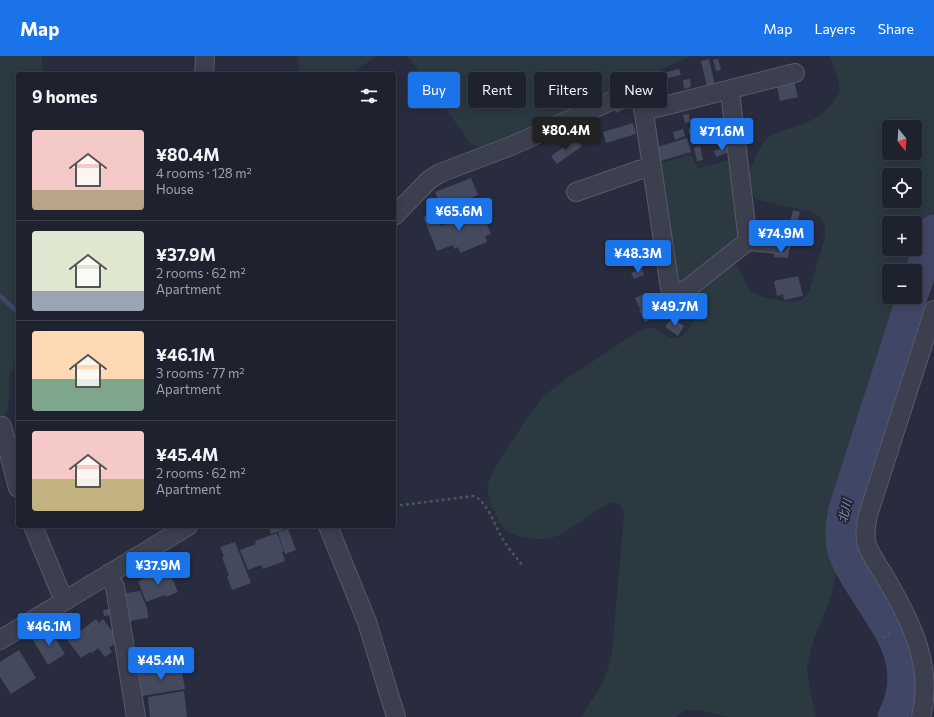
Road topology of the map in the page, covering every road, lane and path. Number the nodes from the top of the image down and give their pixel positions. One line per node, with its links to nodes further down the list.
1 (205, 56): 2 (street)
2 (204, 72)
3 (795, 73): 4 (street)
4 (729, 90): 5 (street); 9 (street)
5 (643, 110): 6 (street); 8 (street)
6 (652, 168): 7 (street); 9 (street)
7 (576, 192)
8 (396, 214)
9 (748, 241): 10 (street)
10 (781, 244)
11 (934, 310): 26 (street)
12 (2, 426): 13 (street)
13 (16, 480)
14 (396, 506): 18 (path)
15 (34, 528): 20 (street)
16 (185, 528): 19 (street)
17 (329, 528): 25 (street)
18 (523, 566)
19 (108, 574): 20 (street); 24 (street)
20 (66, 600): 23 (street)
21 (898, 629): 22 (path)
22 (883, 638)
23 (0, 640)
24 (136, 717)
25 (396, 717)
26 (921, 717)

